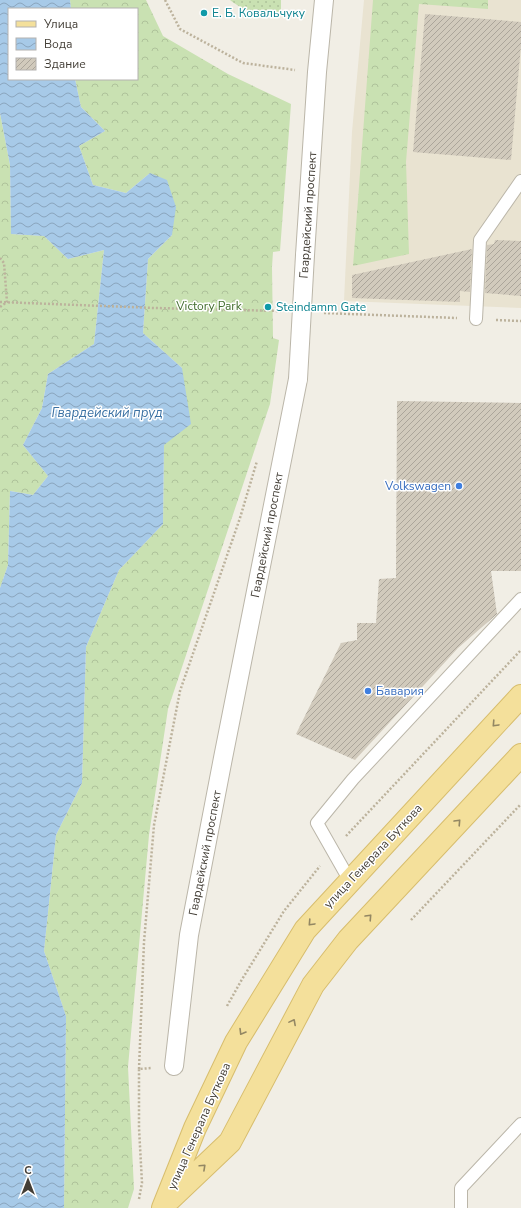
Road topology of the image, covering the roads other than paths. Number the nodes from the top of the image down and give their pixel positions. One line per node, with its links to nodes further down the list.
1 (324, 0): 8 (street, Гвардейский проспект, bridge)
2 (521, 181): 3 (lane)
3 (476, 319)
4 (521, 599): 7 (lane)
5 (521, 696): 7 (main road, улица Генерала Буткова, one-way to 7)
6 (521, 755): 10 (main road, улица Генерала Буткова, one-way to 6)
7 (350, 881): 10 (main road, улица Генерала Буткова, one-way to 10)
8 (174, 1066)
9 (521, 1124): 11 (lane)
10 (164, 1206)
11 (461, 1208)

